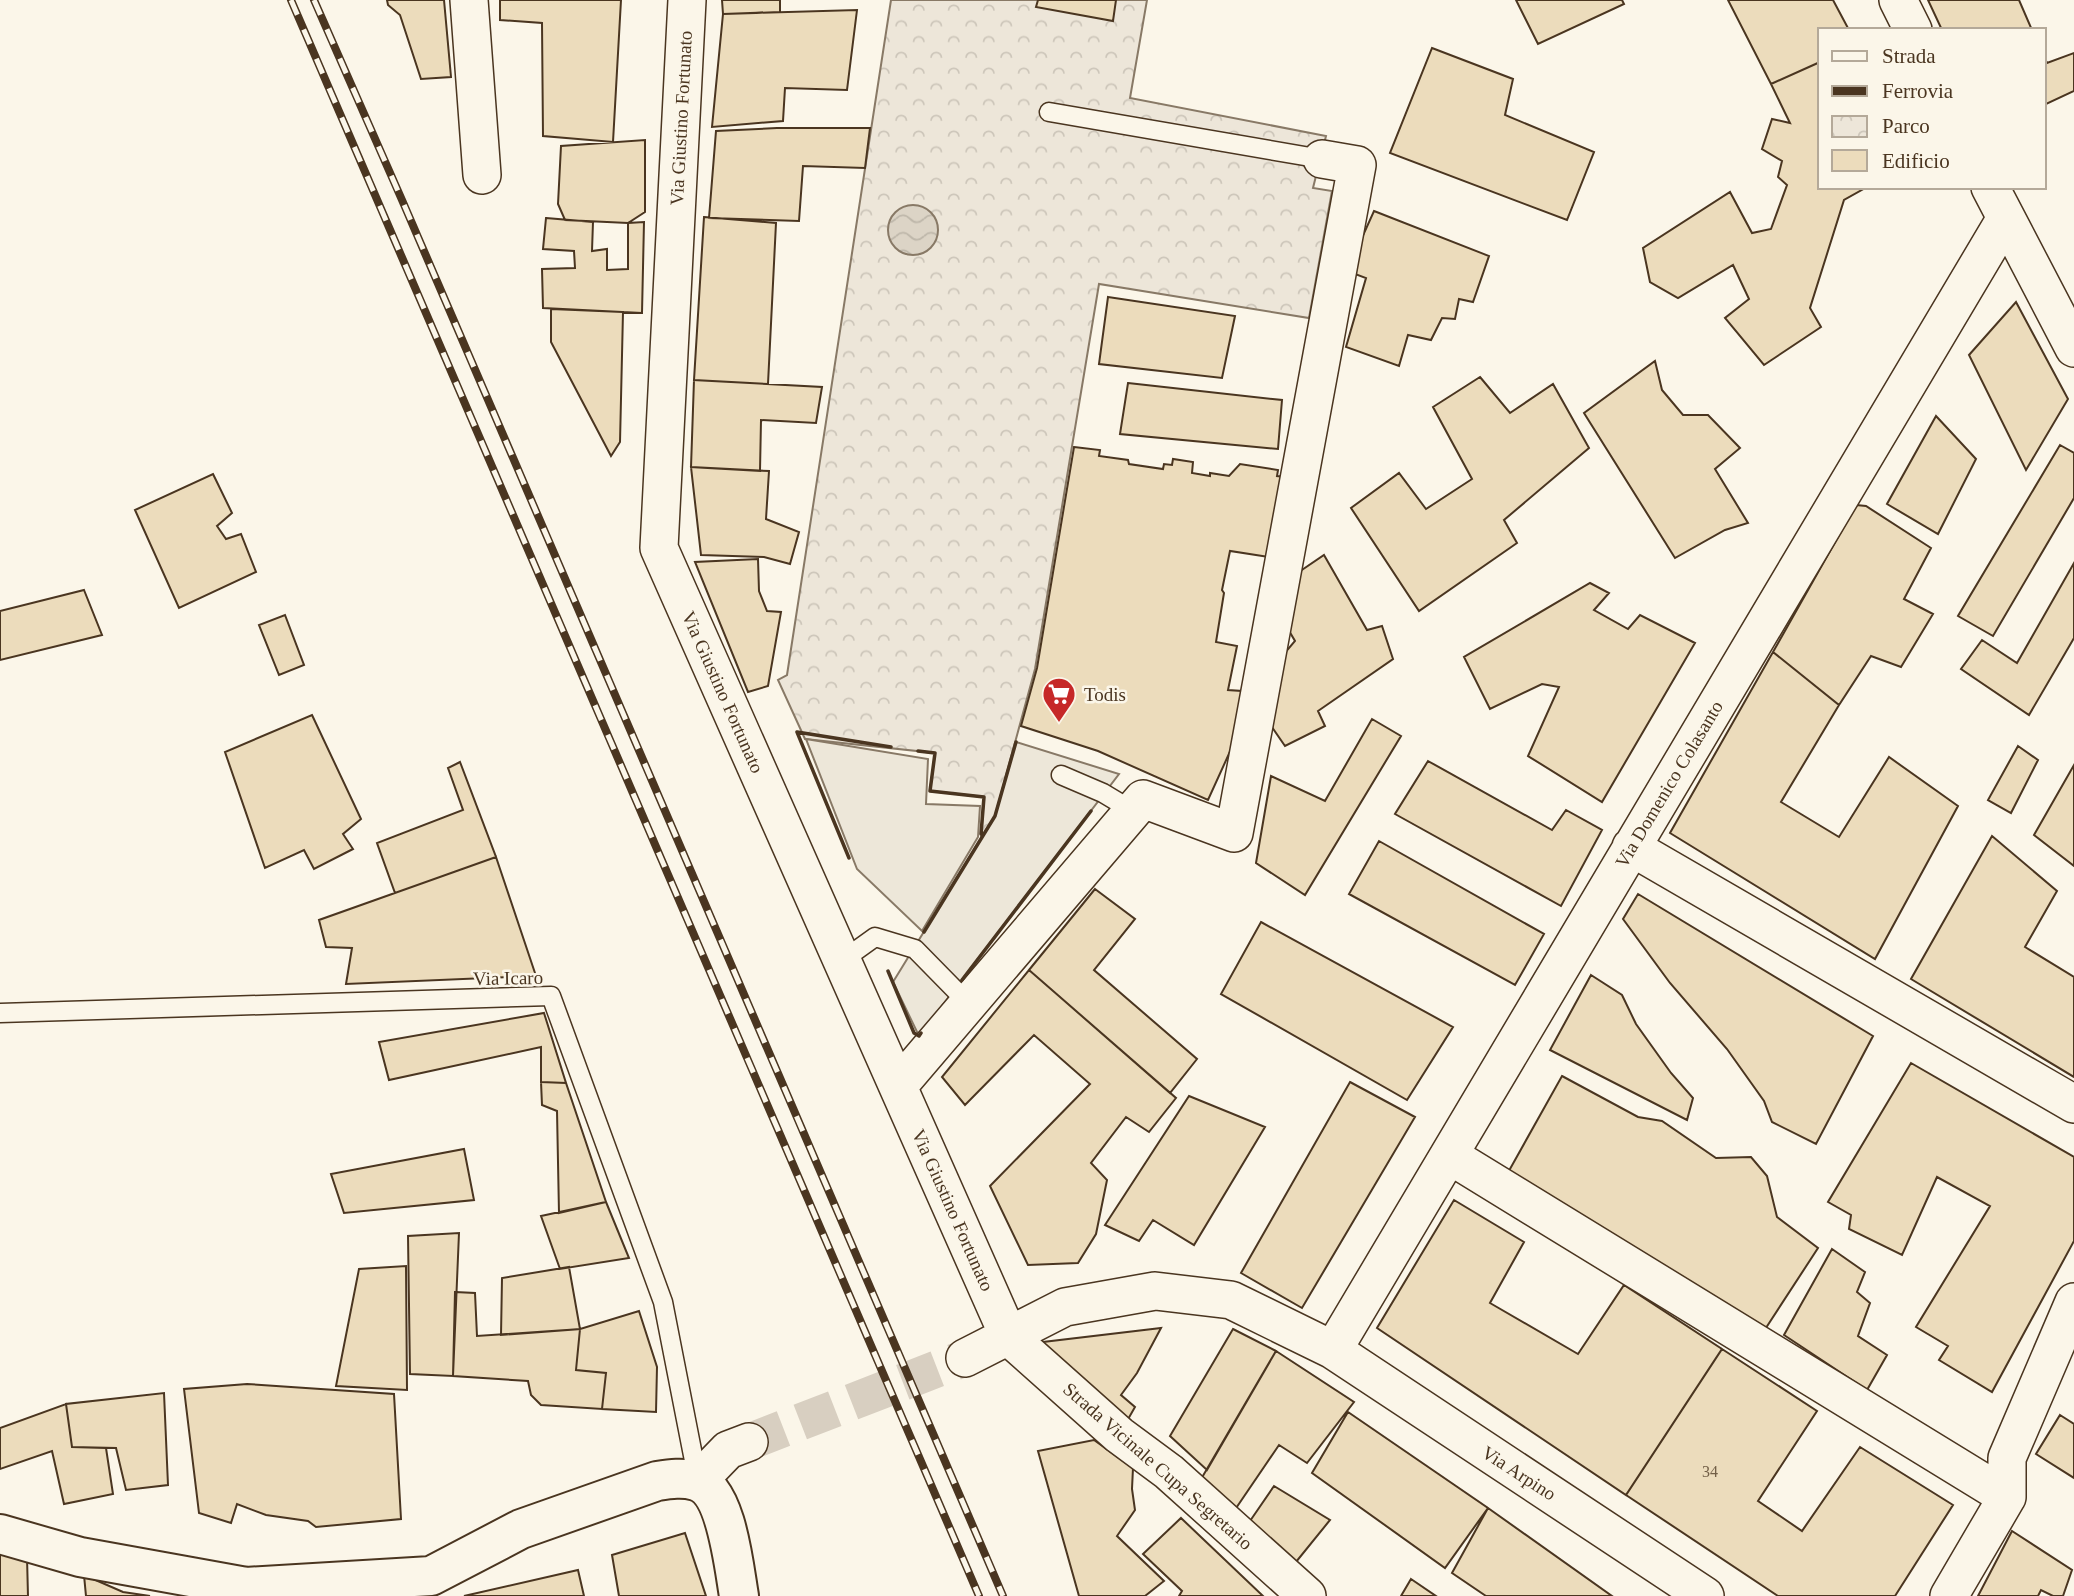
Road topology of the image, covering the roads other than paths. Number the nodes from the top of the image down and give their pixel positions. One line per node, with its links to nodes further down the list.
1 (468, 0): 7 (street)
2 (687, 0): 13 (street, Via Giustino Fortunato)
3 (1898, 0): 4 (street)
4 (1912, 28)
5 (1049, 112): 6 (lane)
6 (1322, 159): 11 (street)
7 (482, 176)
8 (1998, 202): 9 (street); 12 (street, Via Domenico Colasanto)
9 (2074, 348)
10 (1062, 775): 11 (lane)
11 (1133, 811): 14 (street)
12 (1631, 848): 17 (street); 18 (street, Via Domenico Colasanto)
13 (843, 960): 14 (lane); 16 (street, Via Giustino Fortunato)
14 (968, 1003): 16 (street)
15 (0, 1013): 24 (lane, Via Icaro)
16 (899, 1085): 20 (street, Via Giustino Fortunato)
17 (2074, 1104)
18 (1449, 1155): 21 (street, Via Domenico Colasanto); 25 (street)
19 (2074, 1302): 25 (street)
20 (1009, 1337): 21 (street, Via Arpino); 22 (street, Via Arpino); 28 (street, Strada Vicinale Cupa Segretario)
21 (1333, 1350): 29 (street, Via Arpino)
22 (965, 1358)
23 (749, 1442): 24 (street)
24 (698, 1481): 26 (street); 27 (street)
25 (2007, 1497): 30 (street)
26 (0, 1534)
27 (739, 1596)
28 (1307, 1596)
29 (1705, 1596)
30 (1949, 1596)

